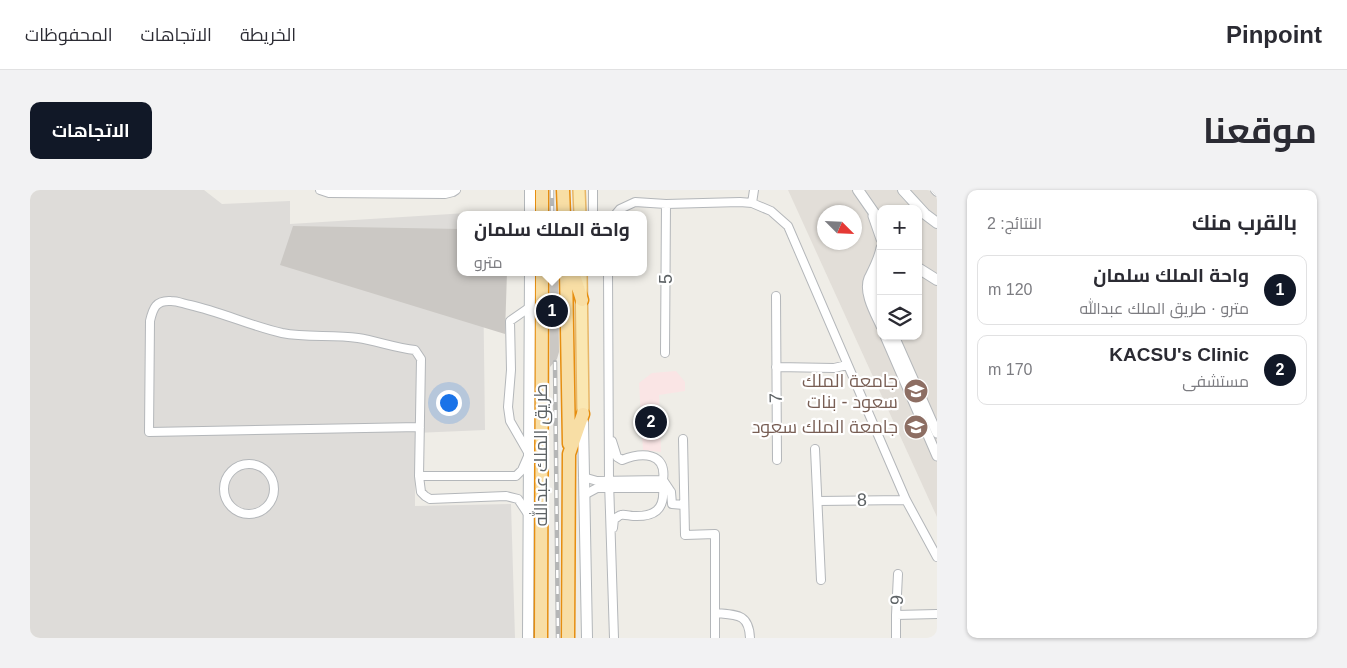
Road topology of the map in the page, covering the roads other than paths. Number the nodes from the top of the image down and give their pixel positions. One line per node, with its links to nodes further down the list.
1 (320, 190): 2 (street)
2 (456, 190)
3 (526, 190): 14 (street)
4 (530, 190): 14 (main road)
5 (542, 190): 15 (highway)
6 (563, 190): 16 (highway)
7 (579, 190): 17 (main road)
8 (592, 190): 18 (street)
9 (754, 190): 12 (street)
10 (858, 190): 20 (main road)
11 (904, 190): 22 (main road)
12 (752, 203): 13 (street); 42 (street)
13 (666, 204): 19 (street); 41 (street, 5)
14 (530, 211)
15 (542, 211)
16 (564, 211)
17 (580, 211)
18 (593, 211)
19 (618, 211)
20 (873, 213): 21 (main road); 23 (street)
21 (877, 218)
22 (937, 223)
23 (877, 226)
24 (880, 250): 38 (street)
25 (922, 271): 33 (main road)
26 (530, 276): 37 (main road)
27 (542, 276): 72 (highway, طريق الملك عبدالله)
28 (566, 276): 51 (highway)
29 (574, 276): 36 (highway)
30 (581, 276): 36 (main road)
31 (608, 276): 46 (street)
32 (877, 278): 34 (street)
33 (937, 280)
34 (877, 295)
35 (776, 296): 43 (street, 7)
36 (582, 300): 44 (main road)
37 (530, 307): 50 (main road); 50 (street)
38 (877, 316)
39 (887, 340): 52 (street)
40 (896, 340): 47 (street)
41 (666, 353)
42 (847, 365): 43 (street, 7); 60 (street)
43 (776, 367): 53 (street, 7)
44 (582, 414): 51 (highway, طريق الملك عبدالله); 55 (main road)
45 (420, 427): 45 (street); 54 (street)
46 (609, 429): 56 (street); 57 (street)
47 (937, 434)
48 (683, 439): 62 (street)
49 (815, 449): 61 (street)
50 (529, 454): 54 (street); 63 (main road)
51 (569, 454): 73 (highway, طريق الملك عبدالله)
52 (937, 456)
53 (777, 460)
54 (419, 476): 63 (street)
55 (583, 477): 57 (street); 59 (main road)
56 (663, 484): 57 (street); 62 (street); 64 (street)
57 (609, 485): 59 (street); 64 (street)
58 (274, 488): 58 (street)
59 (584, 495): 74 (main road)
60 (906, 500): 61 (street, 8); 65 (street)
61 (818, 501): 67 (street)
62 (684, 505): 68 (street)
63 (529, 516): 71 (main road)
64 (611, 545): 75 (street)
65 (937, 558)
66 (898, 574): 70 (street, 9)
67 (821, 580)
68 (715, 613): 76 (street); 77 (street)
69 (937, 614): 70 (street, 9)
70 (896, 615): 78 (street)
71 (528, 638)
72 (541, 638)
73 (568, 638)
74 (586, 638)
75 (614, 638)
76 (715, 638)
77 (750, 638)
78 (896, 638)

